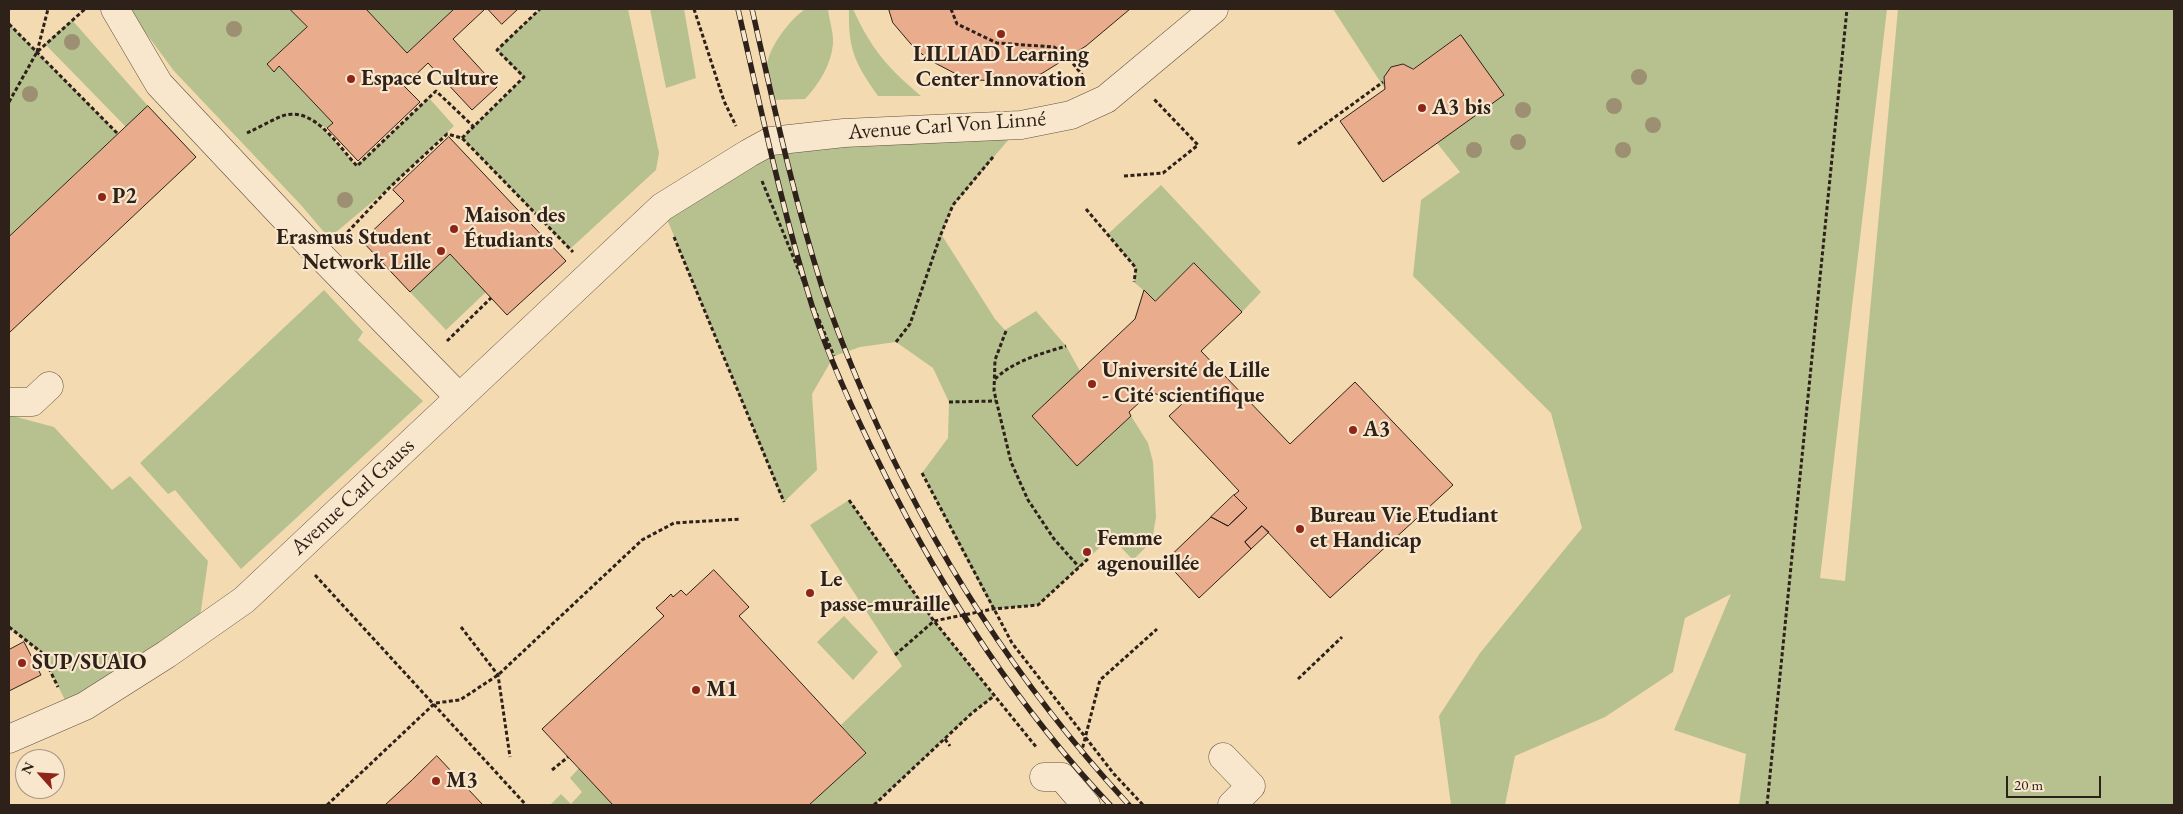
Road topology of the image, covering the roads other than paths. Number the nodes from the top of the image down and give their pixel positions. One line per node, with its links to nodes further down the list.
1 (115, 9): 5 (street)
2 (1214, 9): 3 (street, Avenue Carl Von Linné)
3 (662, 207): 5 (street, Avenue Carl Gauss)
4 (49, 386): 6 (street)
5 (460, 397): 7 (street, Avenue Carl Gauss)
6 (9, 402)
7 (9, 739)
8 (1223, 757): 9 (street)
9 (1232, 805)

